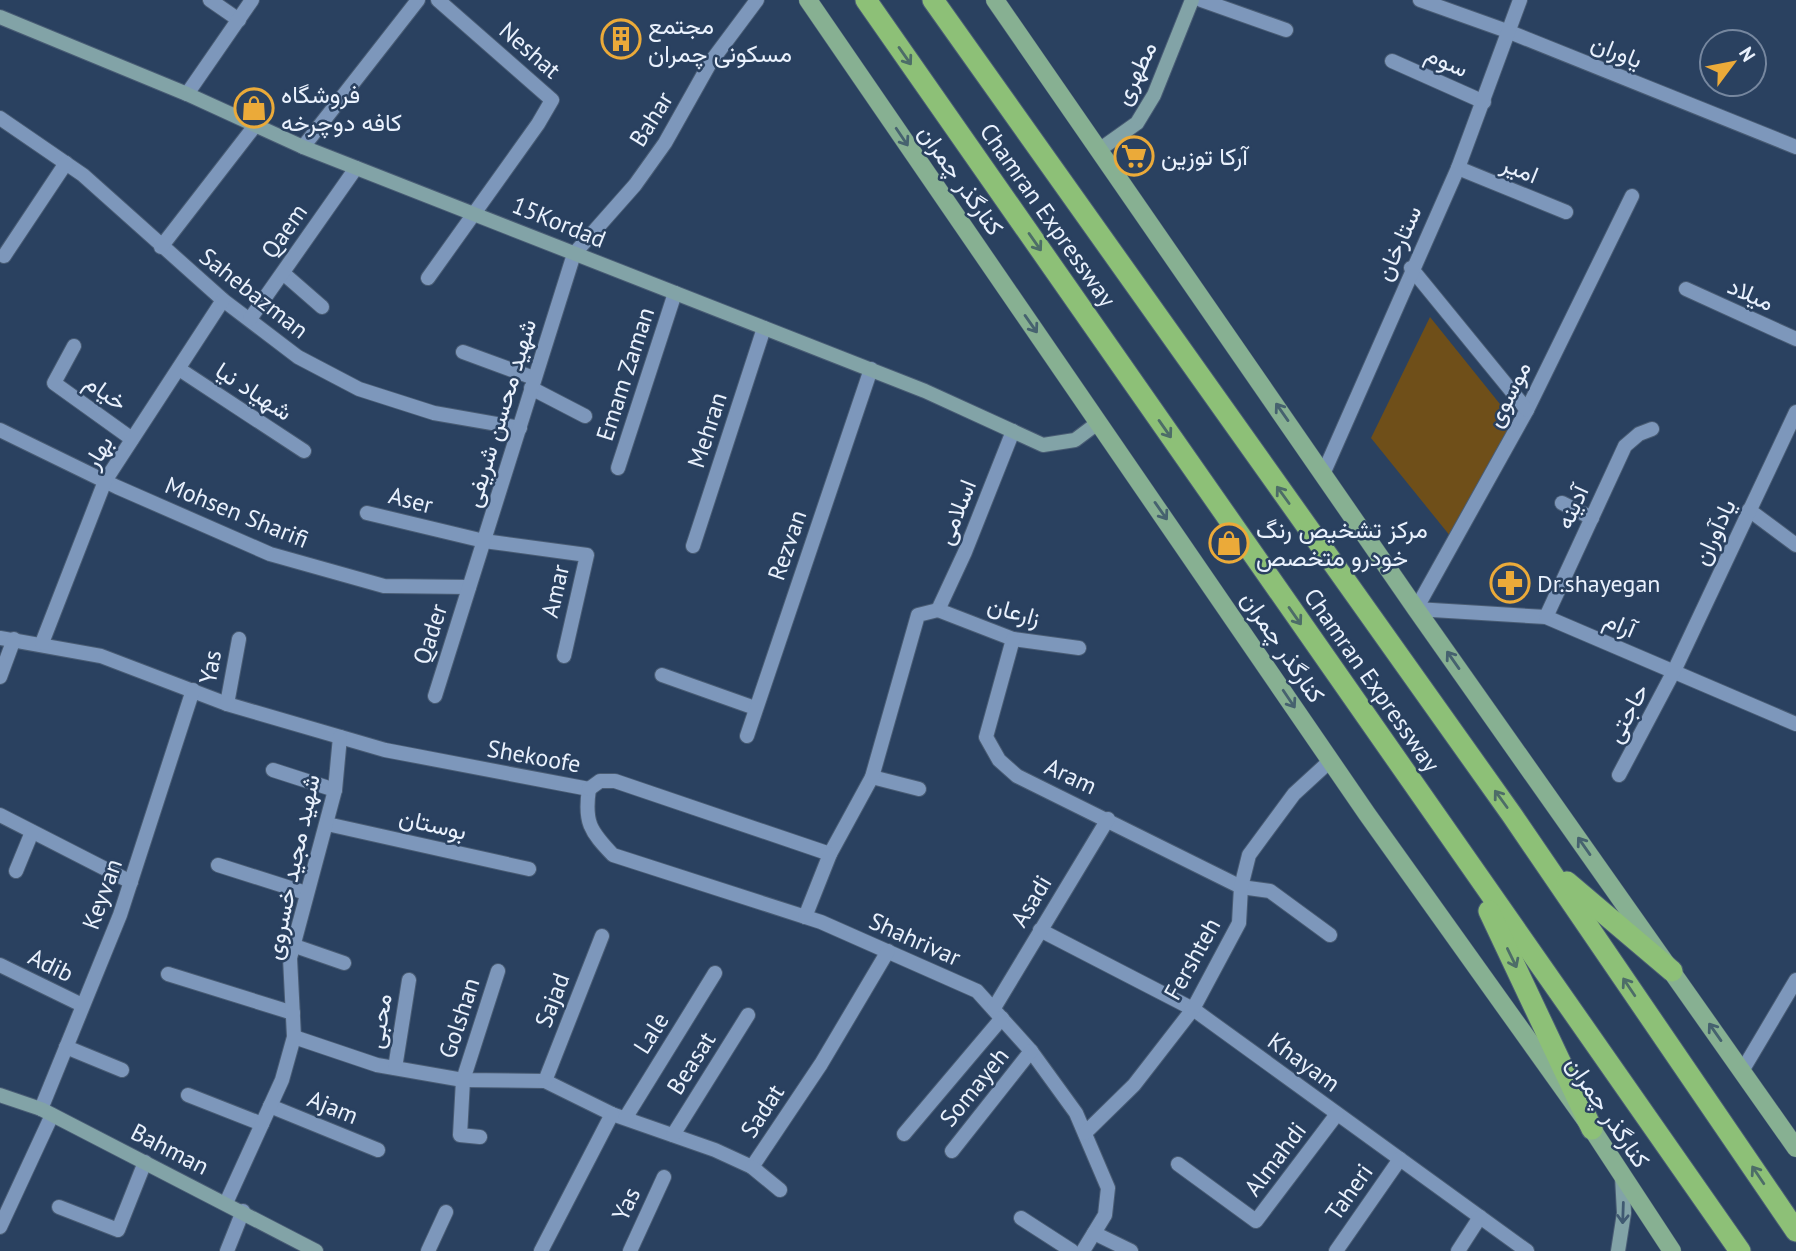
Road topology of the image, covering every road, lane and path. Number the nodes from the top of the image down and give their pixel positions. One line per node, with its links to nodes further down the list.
1 (210, 0): 15 (street)
2 (253, 0): 15 (street)
3 (418, 0): 24 (street)
4 (438, 0): 30 (street, Neshat)
5 (757, 0): 33 (street, Bahar)
6 (808, 0): 53 (main road, کنارگذر چمران, one-way to 53)
7 (866, 0): 101 (highway, Chamran Expressway, one-way to 101)
8 (933, 0): 103 (highway, Chamran Expressway, one-way to 8)
9 (995, 0): 25 (main road)
10 (1192, 0): 25 (street, مطهری)
11 (1201, 0): 16 (street)
12 (1420, 0): 17 (street, یاوران)
13 (1520, 0): 17 (street, ستارخان)
14 (0, 17): 19 (street, 15Kordad)
15 (239, 20): 19 (street)
16 (1286, 30)
17 (1507, 31): 20 (street, ستارخان); 23 (street, یاوران)
18 (1392, 61): 20 (street, سوم)
19 (187, 94): 22 (street, 15Kordad)
20 (1484, 102): 28 (street, ستارخان)
21 (0, 118): 26 (street, Sahebazman)
22 (254, 127): 24 (street, 15Kordad); 32 (street)
23 (1796, 147)
24 (303, 148): 27 (street, 15Kordad)
25 (1099, 150): 61 (main road, one-way to 25)
26 (66, 163): 32 (street, Sahebazman); 34 (street)
27 (356, 168): 30 (street, 15Kordad); 36 (street, Qaem)
28 (1458, 168): 31 (street, امیر); 35 (street, ستارخان)
29 (1632, 196): 50 (street, موسوی)
30 (473, 212): 33 (street, 15Kordad); 37 (street)
31 (1566, 212)
32 (161, 247): 40 (street, Sahebazman)
33 (574, 254): 39 (street, 15Kordad); 49 (street, شهید محسن شریفی)
34 (4, 256)
35 (1411, 268): 50 (street); 61 (street, ستارخان)
36 (283, 273): 41 (street); 42 (street, Qaem)
37 (428, 278)
38 (1686, 289): 44 (street, میلاد)
39 (675, 293): 43 (street, 15Kordad); 60 (street, Emam Zaman)
40 (223, 300): 42 (street, Sahebazman); 47 (street, بهار)
41 (321, 307)
42 (250, 319): 54 (street, Sahebazman)
43 (764, 328): 48 (street, 15Kordad); 69 (street, Mehran)
44 (1796, 339)
45 (74, 346): 58 (street, خیام)
46 (463, 352): 49 (street)
47 (179, 369): 58 (street, بهار); 59 (street, شهیاد نیا)
48 (871, 369): 57 (street, 15Kordad); 86 (street, Rezvan)
49 (533, 383): 52 (street); 54 (street, شهید محسن شریفی)
50 (1527, 410): 71 (street, موسوی)
51 (1796, 412): 64 (street, یادآوران)
52 (585, 416)
53 (1099, 422): 57 (street, 15Kordad); 90 (main road, کنارگذر چمران, one-way to 90)
54 (520, 428): 67 (street, شهید محسن شریفی)
55 (1652, 429): 66 (street, آدینه)
56 (0, 430): 62 (street, Mohsen Sharifi)
57 (1013, 431): 72 (street, اسلامی)
58 (132, 439): 62 (street, بهار)
59 (304, 452)
60 (618, 468)
61 (1324, 472): 71 (main road)
62 (105, 481): 70 (street, Mohsen Sharifi); 77 (street, بهار)
63 (1562, 503): 66 (street)
64 (1749, 510): 68 (street); 80 (street, یادآوران)
65 (368, 513): 67 (street, Aser)
66 (1592, 518): 73 (street, آدینه)
67 (484, 541): 70 (street, شهید محسن شریفی); 79 (street, Amar)
68 (1796, 545)
69 (693, 546)
70 (470, 587): 84 (street, Qader)
71 (1416, 609): 73 (street, آرام); 119 (main road, one-way to 71)
72 (938, 610): 76 (street, زارعان); 93 (street)
73 (1546, 617): 80 (street, آرام)
74 (7, 638): 77 (street, Shekoofe); 82 (street)
75 (239, 639): 85 (street, Yas)
76 (1013, 639): 78 (street, زارعان); 98 (street, Aram)
77 (42, 643): 83 (street, Shekoofe)
78 (1079, 648)
79 (564, 656)
80 (1674, 671): 87 (street, آرام); 92 (street, حاجتی)
81 (662, 675): 86 (street)
82 (0, 677)
83 (193, 690): 85 (street, Shekoofe); 107 (street, Keyvan)
84 (435, 696)
85 (227, 704): 89 (street, Shekoofe)
86 (755, 708): 88 (street, Rezvan)
87 (1796, 724)
88 (747, 736)
89 (340, 737): 94 (street, Shekoofe); 96 (street, شهید مجید خسروی)
90 (1331, 760): 108 (street, Fershteh); 144 (main road, کنارگذر چمران)
91 (274, 770): 96 (street)
92 (1619, 775)
93 (872, 777): 95 (street); 102 (street)
94 (589, 789): 102 (street, Shekoofe); 110 (street, Shahrivar)
95 (919, 789)
96 (335, 790): 99 (street, شهید مجید خسروی)
97 (0, 815): 100 (street)
98 (1108, 819): 108 (street, Aram); 111 (street, Asadi)
99 (327, 824): 105 (street, بوستان); 109 (street, شهید مجید خسروی)
100 (32, 832): 106 (street); 107 (street)
101 (1461, 853): 144 (highway, one-way to 144); 181 (highway, Chamran Expressway)
102 (830, 854): 110 (street)
103 (1546, 864): 119 (highway); 166 (highway, Chamran Expressway, one-way to 103)
104 (218, 865): 109 (street)
105 (529, 869)
106 (16, 871)
107 (131, 881): 124 (street, Keyvan)
108 (1241, 887): 112 (street, Aram); 125 (street, Fershteh)
109 (306, 893): 114 (street, شهید مجید خسروی)
110 (805, 917): 115 (street, Shahrivar)
111 (1040, 930): 125 (street, Khayam); 127 (street, Asadi)
112 (1329, 935)
113 (602, 936): 136 (street, Sajad)
114 (295, 946): 116 (street); 126 (street, شهید مجید خسروی)
115 (888, 951): 127 (street, Shahrivar); 155 (street, Sadat)
116 (344, 963)
117 (0, 965): 124 (street, Adib)
118 (498, 971): 135 (street, Golshan)
119 (1672, 971): 134 (main road, one-way to 119)
120 (715, 973): 142 (street, Lale)
121 (167, 974): 126 (street)
122 (409, 980): 132 (street, محبی)
123 (1796, 980): 134 (street)
124 (82, 1005): 130 (street, Keyvan)
125 (1192, 1009): 141 (street, Khayam); 145 (street, Fershteh)
126 (293, 1013): 129 (street, شهید مجید خسروی)
127 (998, 1013): 131 (street, Shahrivar); 146 (street)
128 (748, 1015): 147 (street, Beasat)
129 (294, 1037): 132 (street, Sadat); 139 (street, شهید مجید خسروی)
130 (66, 1047): 133 (street); 140 (street, Keyvan)
131 (1031, 1051): 145 (street, Shahrivar); 151 (street, Somayeh)
132 (394, 1068): 135 (street, Sadat)
133 (122, 1070)
134 (1742, 1071): 149 (main road)
135 (463, 1080): 136 (street, Sadat); 148 (street, Golshan)
136 (545, 1081): 142 (street, Sadat)
137 (0, 1095): 140 (street, Bahman)
138 (188, 1095): 143 (street)
139 (271, 1106): 143 (street, شهید مجید خسروی); 150 (street, Ajam)
140 (46, 1112): 153 (street, Bahman); 165 (street, Keyvan)
141 (1337, 1114): 152 (street, Khayam); 154 (street, Almahdi)
142 (619, 1116): 147 (street, Sadat); 171 (street)
143 (262, 1125): 159 (street, شهید مجید خسروی)
144 (1592, 1129): 156 (main road, کنارگذر چمران)
145 (1085, 1133): 167 (street, Shahrivar)
146 (904, 1134)
147 (673, 1135): 155 (street, Sadat)
148 (480, 1137)
149 (1796, 1148)
150 (378, 1150)
151 (952, 1151)
152 (1400, 1159): 163 (street, Khayam); 176 (street, Taheri)
153 (145, 1163): 159 (street, Bahman); 160 (street)
154 (1178, 1164)
155 (752, 1167): 158 (street)
156 (1622, 1174): 179 (street, one-way to 179); 180 (main road, کنارگذر چمران)
157 (664, 1177): 172 (street, Yas)
158 (780, 1190)
159 (226, 1202): 161 (street, Bahman)
160 (59, 1207)
161 (243, 1212): 168 (street); 169 (street, Bahman)
162 (446, 1212): 170 (street)
163 (1480, 1217): 177 (street); 178 (street, Khayam)
164 (1021, 1218): 173 (street)
165 (0, 1227)
166 (1796, 1231)
167 (1094, 1233): 174 (street, Shahrivar); 175 (street)
168 (228, 1251)
169 (316, 1251)
170 (428, 1251)
171 (541, 1251)
172 (630, 1251)
173 (1072, 1251)
174 (1083, 1251)
175 (1131, 1251)
176 (1336, 1251)
177 (1458, 1251)
178 (1527, 1251)
179 (1618, 1251)
180 (1671, 1251)
181 (1740, 1251)

